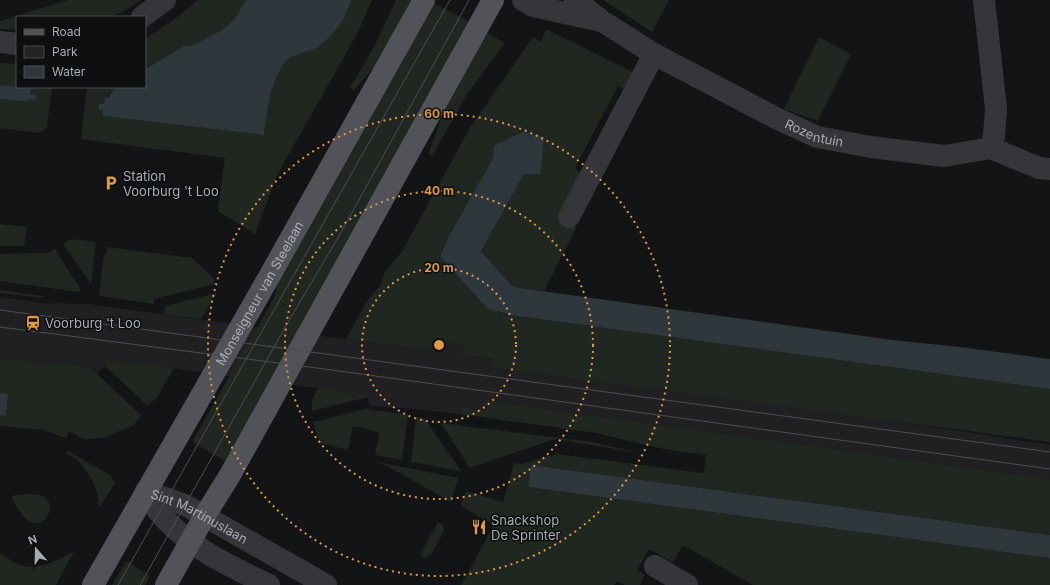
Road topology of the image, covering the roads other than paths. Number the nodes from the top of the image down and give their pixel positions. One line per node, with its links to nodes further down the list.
1 (165, 0): 7 (street)
2 (424, 0): 15 (main road, Monseigneur van Steelaan)
3 (493, 0): 16 (main road)
4 (523, 0): 8 (street, Rozentuin)
5 (575, 0): 8 (street, Rozentuin)
6 (984, 0): 12 (street)
7 (143, 16)
8 (602, 21): 11 (street, Rozentuin)
9 (0, 42): 10 (street)
10 (16, 44)
11 (654, 54): 12 (street, Rozentuin); 14 (street)
12 (991, 148): 13 (street)
13 (1050, 169)
14 (570, 218)
15 (146, 491): 16 (street, Sint Martinuslaan); 17 (street, Sint Martinuslaan); 19 (main road, Monseigneur van Steelaan)
16 (204, 517): 17 (main road); 22 (street, Sint Martinuslaan)
17 (191, 542): 20 (main road); 21 (street, Sint Martinuslaan)
18 (655, 566): 23 (street)
19 (93, 585)
20 (166, 585)
21 (269, 585)
22 (326, 585)
23 (687, 585)

